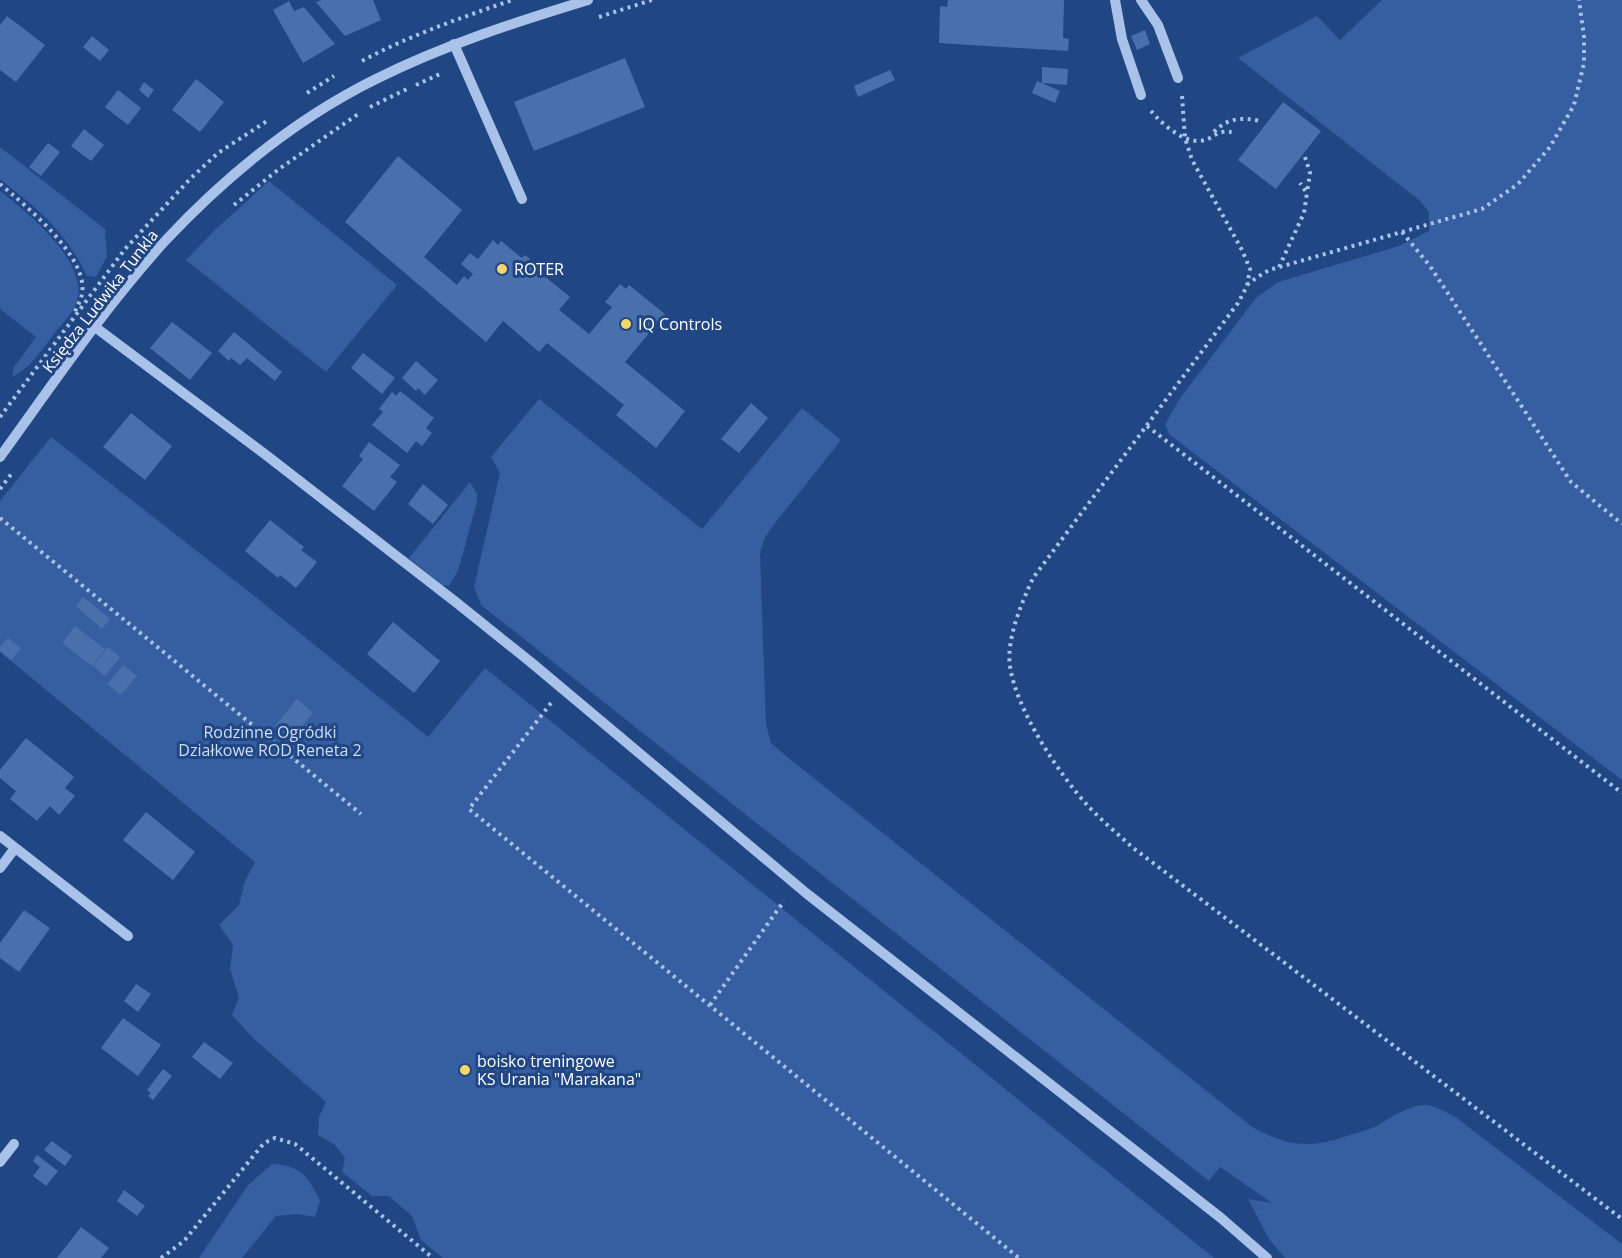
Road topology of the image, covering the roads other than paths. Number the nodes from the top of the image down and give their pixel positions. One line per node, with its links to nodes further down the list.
1 (588, 0): 4 (street, Księdza Ludwika Tunkla)
2 (1115, 0): 6 (street)
3 (1142, 0): 5 (street)
4 (454, 44): 7 (street); 8 (street, Księdza Ludwika Tunkla)
5 (1178, 78)
6 (1141, 95)
7 (522, 199)
8 (95, 327): 9 (street, Księdza Ludwika Tunkla); 16 (street)
9 (0, 457)
10 (0, 836): 11 (street)
11 (15, 848): 12 (street); 13 (street)
12 (0, 868)
13 (128, 936)
14 (14, 1144): 15 (street)
15 (0, 1162)
16 (1267, 1258)

